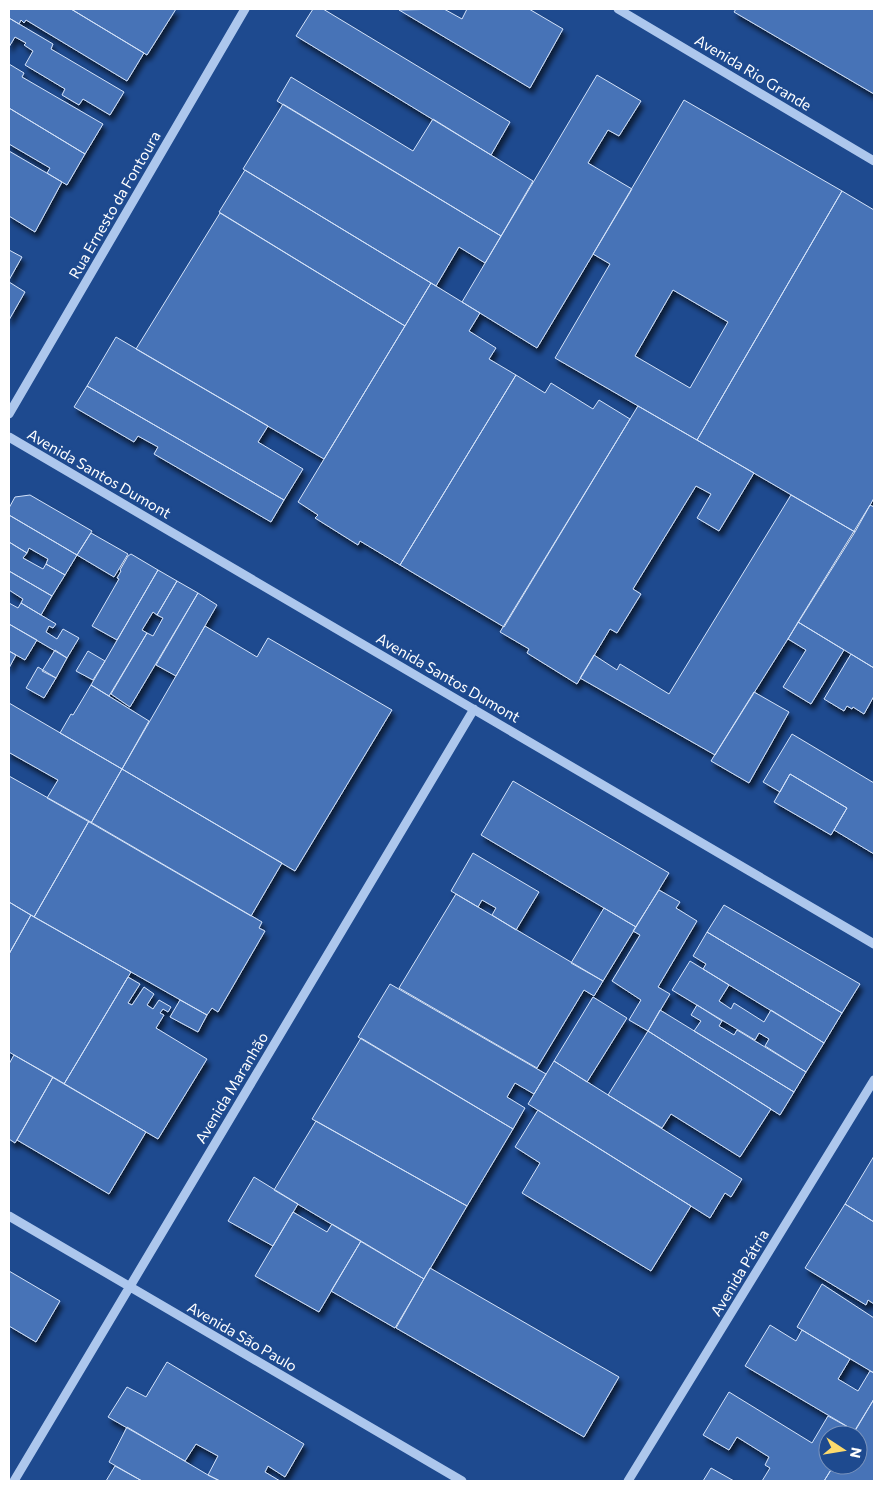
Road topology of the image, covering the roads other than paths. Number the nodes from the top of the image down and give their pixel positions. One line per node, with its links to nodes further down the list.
1 (245, 9): 4 (street, Rua Ernesto da Fontoura)
2 (618, 9): 3 (street, Avenida Rio Grande)
3 (874, 161)
4 (9, 414)
5 (9, 437): 6 (street, Avenida Santos Dumont)
6 (474, 709): 7 (street, Avenida Santos Dumont); 10 (street, Avenida Maranhão)
7 (874, 944)
8 (874, 1080): 13 (street, Avenida Pátria)
9 (9, 1216): 10 (street, Avenida São Paulo)
10 (130, 1287): 11 (street, Avenida Maranhão); 12 (street, Avenida São Paulo)
11 (14, 1481)
12 (462, 1481)
13 (628, 1481)

